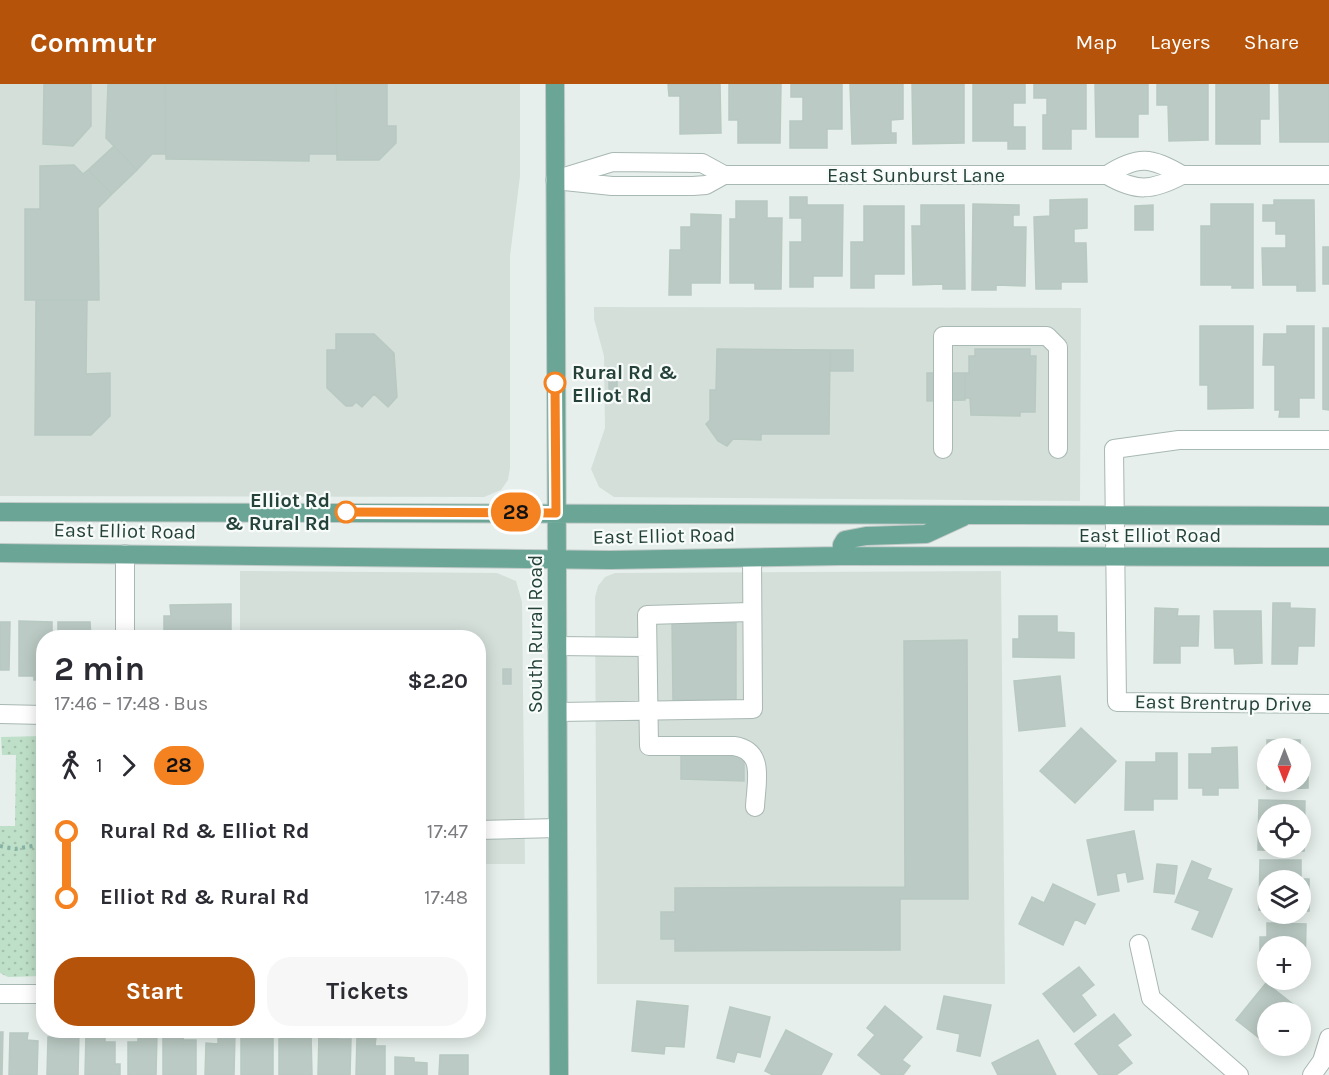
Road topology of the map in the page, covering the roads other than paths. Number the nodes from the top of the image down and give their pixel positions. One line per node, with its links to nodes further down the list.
1 (555, 84): 5 (main road, South Rural Road)
2 (1107, 175): 3 (street, East Sunburst Lane); 3 (street, East Sunburst Lane); 5 (street, East Sunburst Lane)
3 (1182, 175): 4 (street, East Sunburst Lane)
4 (1329, 175)
5 (555, 180): 10 (main road, South Rural Road)
6 (1329, 440): 12 (street)
7 (943, 449): 8 (street)
8 (1058, 449)
9 (0, 512): 10 (main road, East Elliot Road)
10 (556, 513): 11 (main road, East Elliot Road); 20 (main road, South Rural Road)
11 (968, 516): 12 (main road, East Elliot Road); 16 (main road)
12 (1116, 516): 13 (main road, East Elliot Road); 17 (street)
13 (1329, 516)
14 (0, 553): 15 (main road, East Elliot Road)
15 (125, 554): 20 (main road, East Elliot Road); 22 (street)
16 (841, 556): 17 (main road, East Elliot Road); 19 (main road, East Elliot Road)
17 (1116, 557): 18 (main road, East Elliot Road); 25 (street, East Brentrup Drive)
18 (1329, 557)
19 (752, 558): 20 (main road, East Elliot Road); 21 (street)
20 (557, 559): 23 (main road, South Rural Road)
21 (750, 612): 24 (street); 26 (street)
22 (124, 630)
23 (557, 646): 24 (street); 27 (main road, South Rural Road)
24 (646, 647): 26 (street)
25 (1329, 704)
26 (646, 710): 27 (street); 30 (street)
27 (558, 712): 31 (main road, South Rural Road)
28 (0, 714): 29 (street)
29 (36, 715)
30 (755, 807)
31 (557, 828): 32 (street); 37 (main road, South Rural Road)
32 (486, 830)
33 (1139, 944): 38 (street)
34 (0, 994): 35 (street)
35 (36, 994)
36 (1329, 1038): 39 (street)
37 (559, 1075)
38 (1239, 1075)
39 (1312, 1075)

